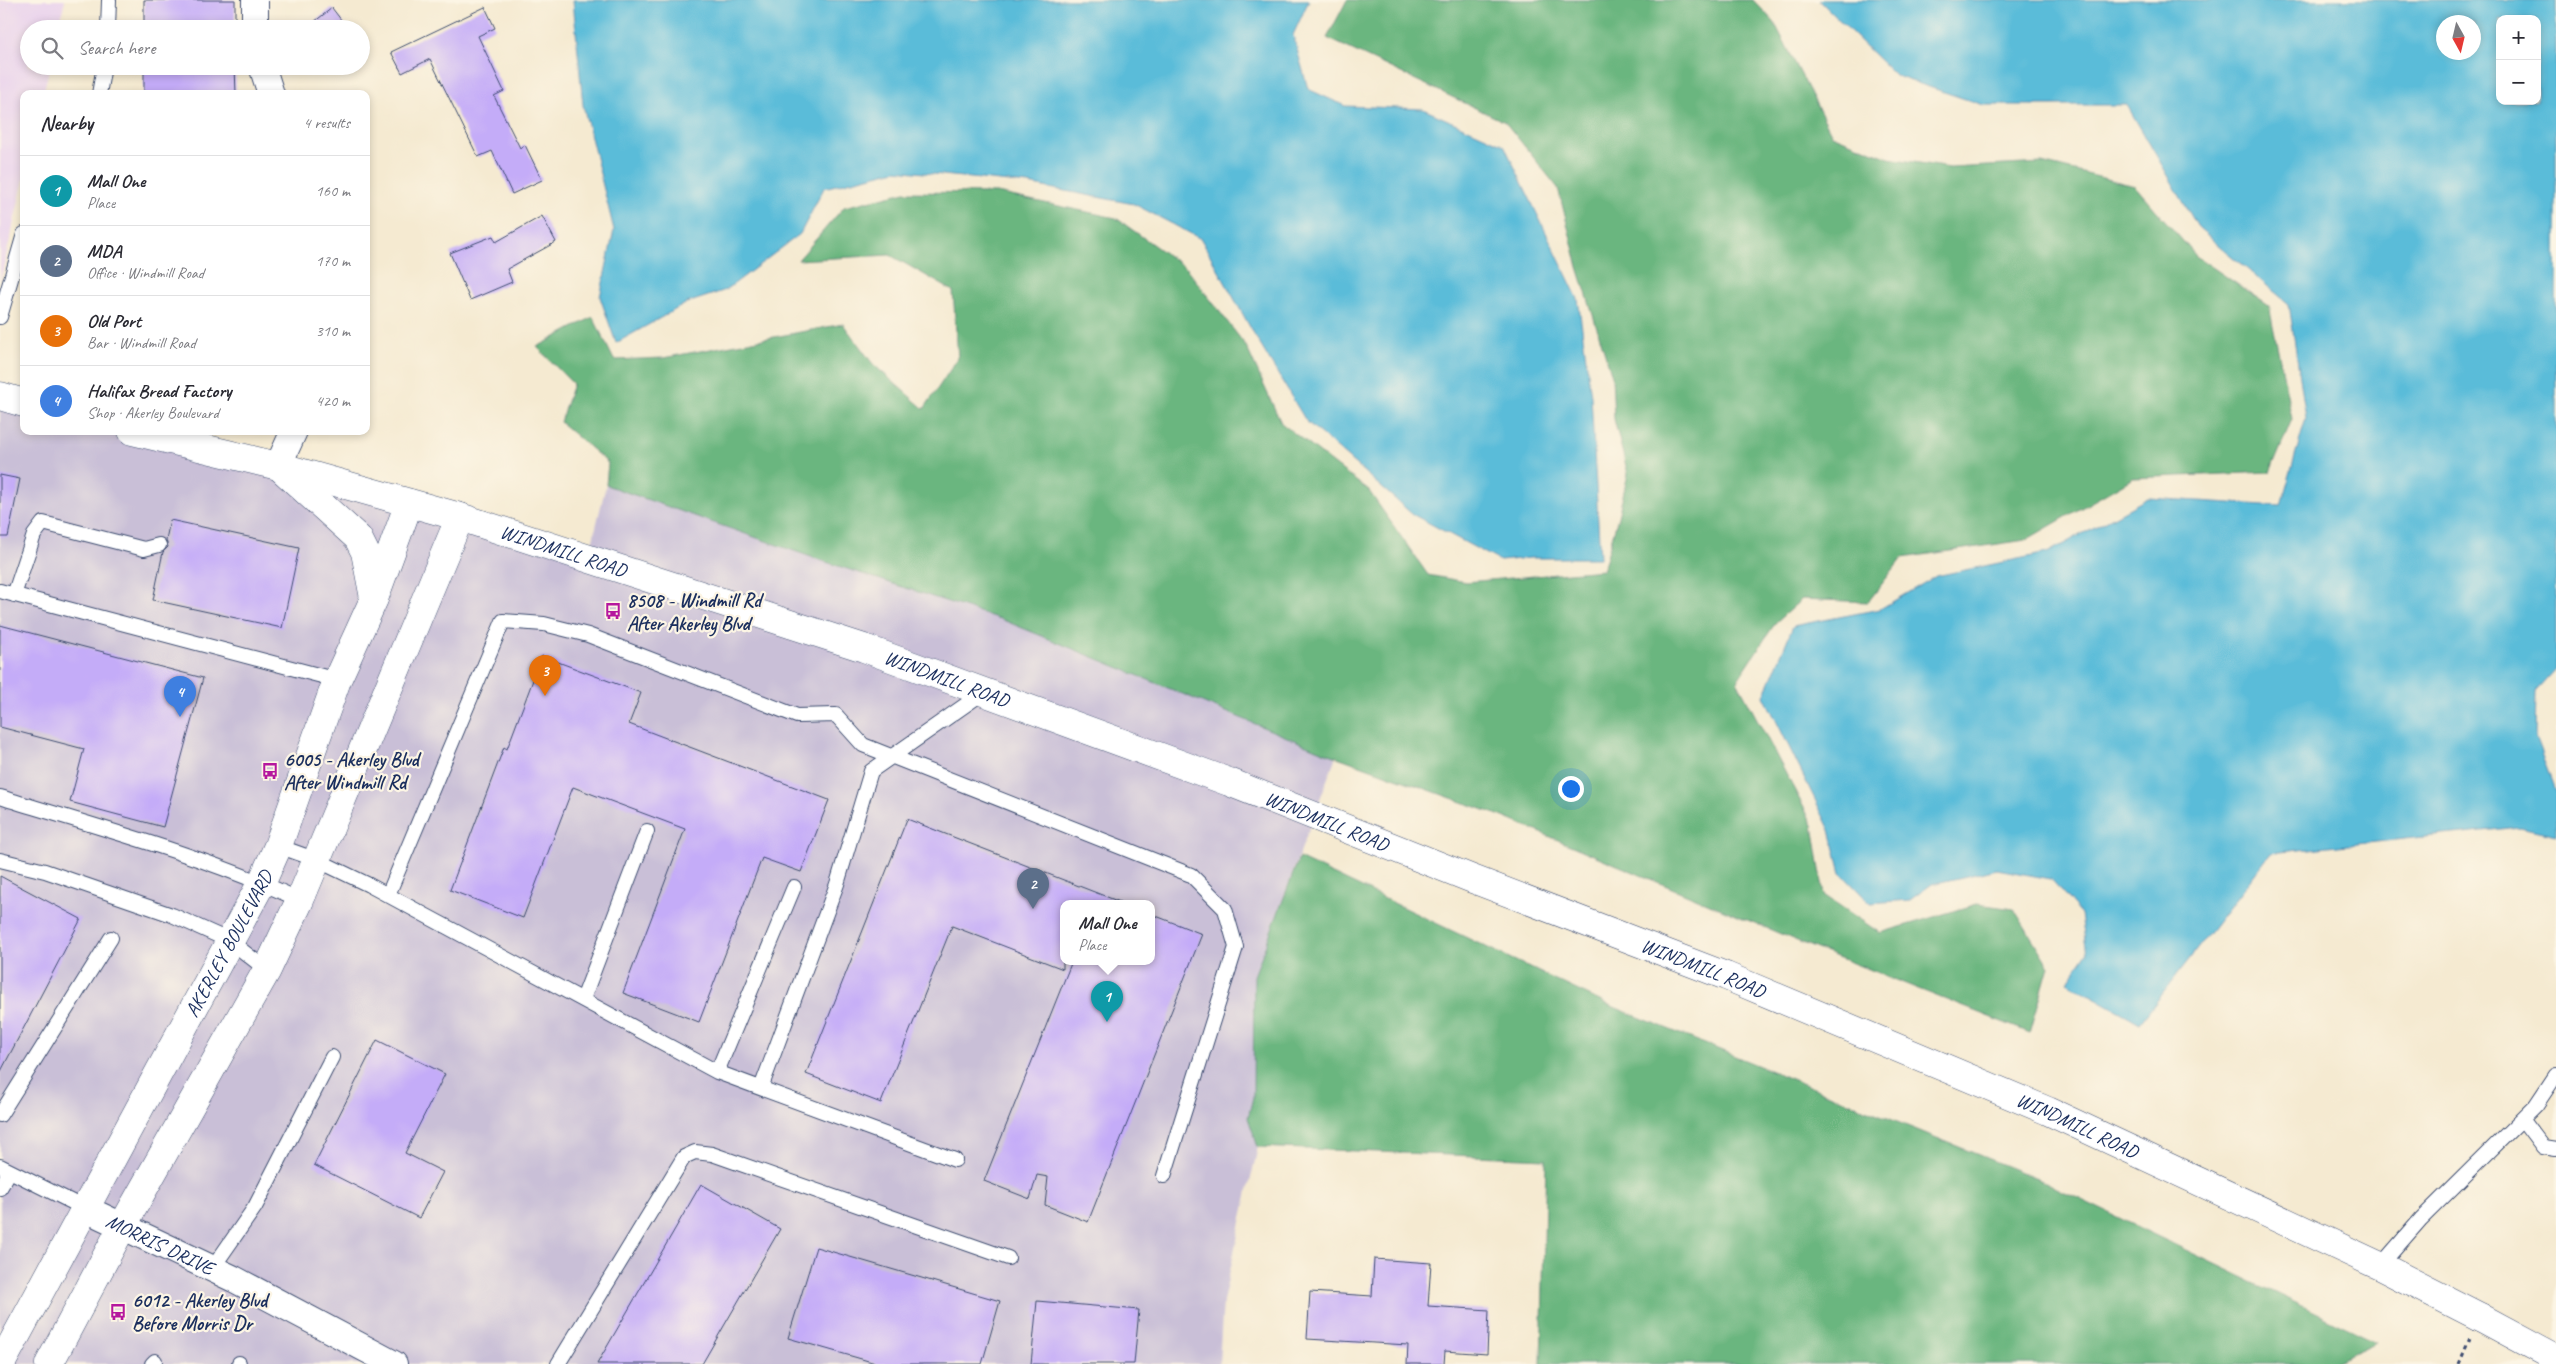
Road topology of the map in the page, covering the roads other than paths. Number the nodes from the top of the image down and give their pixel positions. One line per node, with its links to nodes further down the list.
1 (109, 0): 3 (lane)
2 (255, 0): 4 (street)
3 (108, 20)
4 (254, 20)
5 (103, 75): 7 (lane)
6 (265, 75): 8 (street)
7 (101, 90)
8 (271, 90)
9 (20, 248): 10 (lane)
10 (0, 318)
11 (0, 396): 12 (main road)
12 (20, 402)
13 (149, 435): 15 (main road, WINDMILL ROAD)
14 (292, 435): 15 (street)
15 (278, 466): 16 (main road, WINDMILL ROAD); 20 (main road)
16 (409, 503): 17 (main road, WINDMILL ROAD); 20 (main road, AKERLEY BOULEVARD)
17 (460, 517): 22 (main road, WINDMILL ROAD); 28 (main road, AKERLEY BOULEVARD)
18 (159, 546): 19 (lane)
19 (7, 593): 21 (lane)
20 (374, 599): 21 (main road, AKERLEY BOULEVARD)
21 (337, 680): 26 (main road, AKERLEY BOULEVARD)
22 (984, 692): 23 (lane); 51 (main road, WINDMILL ROAD)
23 (890, 757): 31 (lane); 40 (lane); 46 (lane)
24 (0, 797): 29 (lane)
25 (647, 831): 36 (lane)
26 (278, 846): 28 (lane); 29 (main road, AKERLEY BOULEVARD)
27 (0, 860): 34 (lane)
28 (316, 860): 31 (lane); 32 (main road, AKERLEY BOULEVARD)
29 (262, 882): 32 (lane); 34 (main road, AKERLEY BOULEVARD)
30 (794, 887): 38 (lane)
31 (388, 895): 36 (lane)
32 (300, 900): 35 (main road, AKERLEY BOULEVARD)
33 (111, 938): 41 (lane)
34 (230, 941): 35 (lane); 48 (main road, AKERLEY BOULEVARD)
35 (267, 970): 49 (main road, AKERLEY BOULEVARD)
36 (583, 999): 38 (lane)
37 (332, 1057): 52 (lane)
38 (717, 1072): 40 (lane)
39 (2556, 1074): 42 (lane)
40 (761, 1088): 44 (lane)
41 (0, 1114)
42 (2522, 1119): 43 (lane); 51 (lane)
43 (2556, 1149)
44 (955, 1160)
45 (5, 1168): 47 (lane); 48 (lane)
46 (1164, 1176)
47 (0, 1188)
48 (86, 1209): 49 (street, MORRIS DRIVE); 56 (main road, AKERLEY BOULEVARD)
49 (122, 1227): 52 (street, MORRIS DRIVE); 57 (main road, AKERLEY BOULEVARD)
50 (1008, 1258): 59 (lane)
51 (2380, 1266): 53 (main road, WINDMILL ROAD)
52 (212, 1269): 58 (street, MORRIS DRIVE)
53 (2480, 1317): 54 (main road, WINDMILL ROAD); 55 (main road, WINDMILL ROAD)
54 (2556, 1351)
55 (2556, 1358)
56 (1, 1364)
57 (48, 1364)
58 (394, 1364)
59 (558, 1364)

